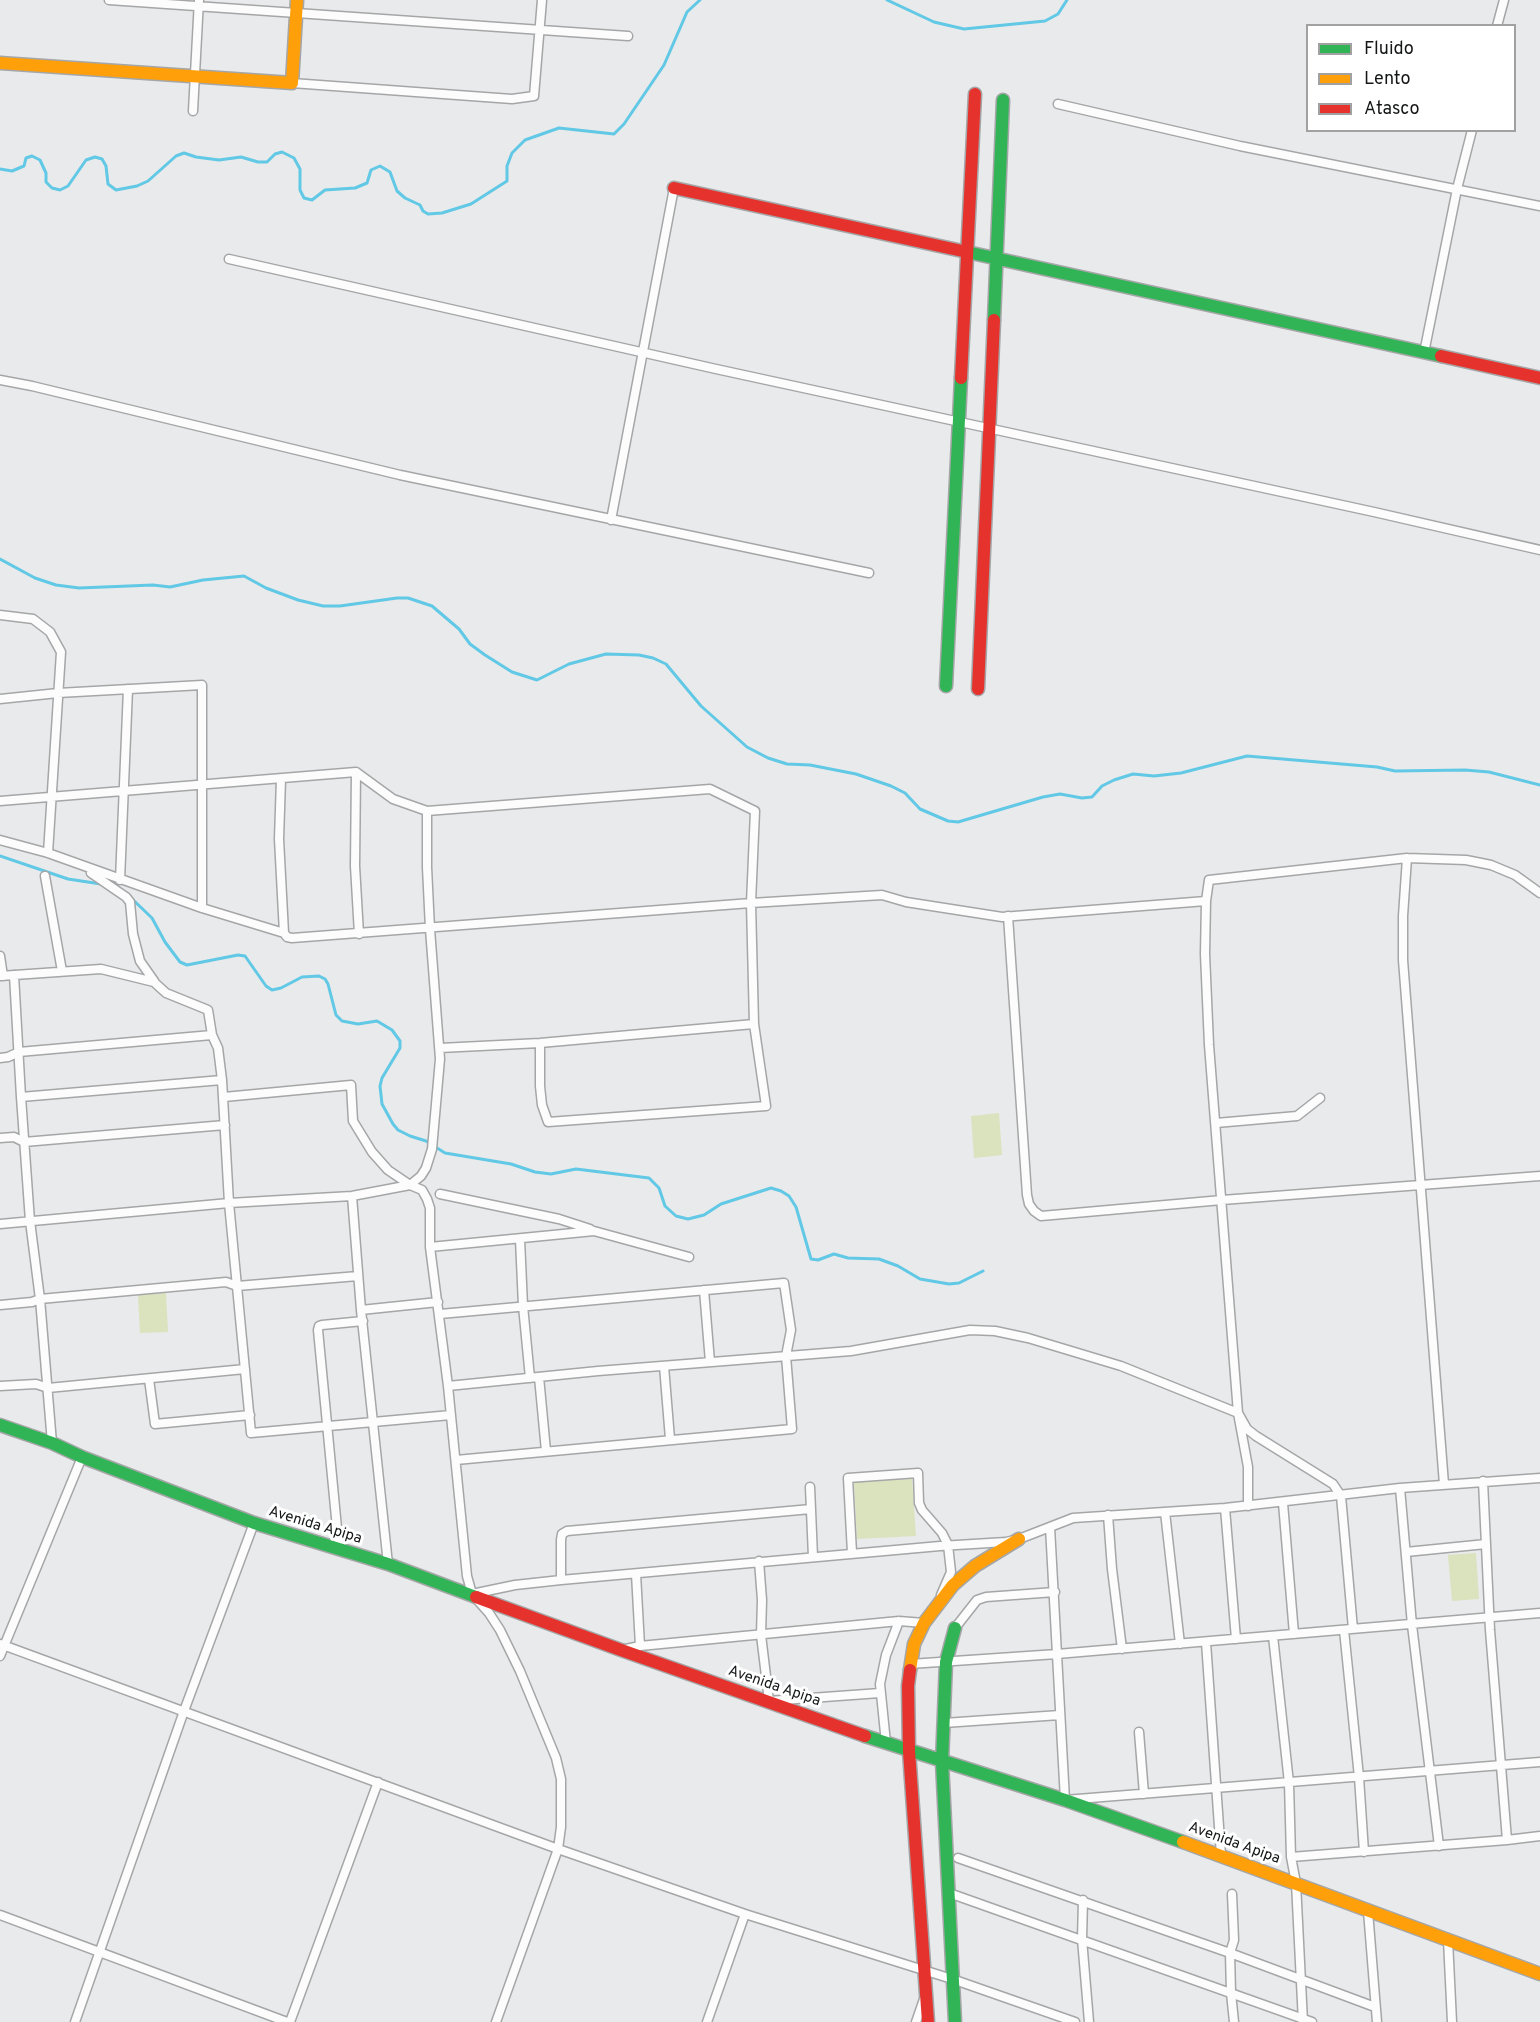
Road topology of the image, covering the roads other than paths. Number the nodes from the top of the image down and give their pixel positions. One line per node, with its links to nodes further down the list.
1 (109, 0): 5 (street)
2 (297, 0): 6 (street)
3 (542, 0): 8 (street)
4 (1504, 0): 7 (street)
5 (198, 3): 6 (street); 11 (street)
6 (296, 13): 8 (street); 12 (street)
7 (1498, 24)
8 (540, 30): 9 (street); 12 (street)
9 (628, 36)
10 (0, 63): 11 (street)
11 (195, 76): 12 (street); 16 (street)
12 (292, 83)
13 (975, 94): 21 (street)
14 (1003, 100): 23 (street)
15 (1058, 104): 19 (street)
16 (194, 111)
17 (1471, 132): 19 (street)
18 (674, 188): 21 (street); 24 (street)
19 (1457, 189): 20 (street); 25 (street)
20 (1540, 206)
21 (967, 253): 23 (street); 28 (street)
22 (229, 259): 24 (street)
23 (996, 259): 25 (street); 29 (street)
24 (642, 352): 28 (street); 30 (street)
25 (1424, 353): 26 (street)
26 (1540, 378)
27 (0, 380): 30 (street)
28 (959, 422): 29 (street); 34 (street)
29 (989, 428): 31 (street); 36 (street)
30 (611, 520): 32 (street)
31 (1540, 550)
32 (869, 573)
33 (0, 615): 37 (street)
34 (946, 686)
35 (128, 689): 37 (street); 41 (street); 42 (street)
36 (978, 689)
37 (58, 693): 38 (street); 43 (street)
38 (0, 699)
39 (356, 772): 40 (street); 45 (street); 59 (street)
40 (281, 779): 41 (street); 58 (street)
41 (202, 784): 42 (street); 55 (street)
42 (124, 790): 43 (street); 51 (street)
43 (53, 797): 44 (street); 47 (street)
44 (0, 801)
45 (427, 811): 54 (street); 57 (street)
46 (0, 840): 47 (street)
47 (48, 853): 49 (street)
48 (1407, 858): 52 (street); 53 (street); 81 (street)
49 (79, 865): 51 (street); 64 (street)
50 (45, 876): 61 (street)
51 (120, 880): 55 (street)
52 (1540, 893)
53 (1206, 901): 56 (street); 75 (street)
54 (751, 903): 56 (street); 57 (street); 65 (street)
55 (202, 908): 58 (street)
56 (1008, 916): 84 (street)
57 (430, 929): 59 (street); 68 (street)
58 (284, 933): 59 (street)
59 (359, 934)
60 (0, 956): 63 (street)
61 (62, 971): 62 (street); 64 (street)
62 (14, 975): 63 (street); 69 (street)
63 (1, 976)
64 (154, 982): 66 (street)
65 (754, 1024): 67 (street); 67 (street)
66 (212, 1035): 69 (street); 71 (street)
67 (540, 1043): 68 (street)
68 (440, 1048): 80 (street)
69 (19, 1052): 70 (street); 72 (street)
70 (0, 1058)
71 (222, 1080): 72 (street); 73 (street)
72 (21, 1097): 78 (street)
73 (224, 1097): 76 (street); 80 (street)
74 (1320, 1098): 75 (street)
75 (1216, 1123): 84 (street)
76 (225, 1125): 78 (street); 85 (street)
77 (0, 1138): 78 (street)
78 (24, 1142): 86 (street)
79 (1540, 1176): 81 (street)
80 (410, 1185): 83 (street); 90 (street)
81 (1421, 1185): 84 (street); 124 (street)
82 (440, 1194): 88 (street)
83 (352, 1196): 85 (street); 92 (street)
84 (1222, 1200): 111 (street)
85 (229, 1203): 86 (street); 93 (street)
86 (30, 1221): 87 (street); 95 (street)
87 (0, 1224)
88 (594, 1231): 89 (street); 91 (street)
89 (520, 1239): 90 (street); 98 (street)
90 (430, 1247): 96 (street)
91 (689, 1257)
92 (358, 1276): 93 (street); 99 (street)
93 (237, 1286): 95 (street); 105 (street)
94 (704, 1290): 98 (street); 102 (street); 103 (street)
95 (40, 1299): 97 (street); 110 (street)
96 (438, 1302): 99 (street); 100 (street)
97 (0, 1305)
98 (523, 1306): 100 (street); 106 (street)
99 (361, 1310): 101 (street)
100 (440, 1314): 109 (street)
101 (363, 1321): 114 (street); 116 (street)
102 (786, 1356): 103 (street); 111 (street); 117 (street)
103 (710, 1362): 104 (street)
104 (664, 1366): 106 (street); 117 (street)
105 (245, 1369): 107 (street); 112 (street)
106 (535, 1378): 109 (street); 119 (street)
107 (149, 1379): 110 (street); 112 (street)
108 (0, 1386): 110 (street)
109 (448, 1386): 113 (street)
110 (48, 1388): 118 (street)
111 (1238, 1413): 127 (street); 129 (street)
112 (250, 1415): 116 (street)
113 (451, 1415): 114 (street); 121 (street)
114 (375, 1421): 116 (street); 144 (street)
115 (0, 1425): 118 (street, Avenida Apipa)
116 (328, 1426): 139 (street)
117 (670, 1439): 119 (street)
118 (52, 1443): 120 (street, Avenida Apipa)
119 (546, 1450): 121 (street)
120 (82, 1457): 134 (street, Avenida Apipa); 163 (street)
121 (456, 1460): 148 (street)
122 (1540, 1478): 123 (street)
123 (1483, 1481): 124 (street); 137 (street)
124 (1444, 1484): 126 (street)
125 (810, 1487): 131 (street)
126 (1400, 1488): 127 (street); 140 (street)
127 (1341, 1496): 128 (street); 156 (street)
128 (1282, 1503): 129 (street); 157 (street)
129 (1248, 1506): 130 (street)
130 (1226, 1508): 132 (street); 160 (street)
131 (811, 1509): 142 (street); 146 (street)
132 (1165, 1512): 133 (street); 162 (street)
133 (1108, 1515): 135 (street); 165 (street)
134 (254, 1523): 139 (street, Avenida Apipa); 173 (street)
135 (1050, 1527): 136 (street); 147 (street)
136 (1019, 1539): 138 (street); 149 (street)
137 (1486, 1544): 140 (street); 151 (street)
138 (948, 1545): 141 (street); 141 (street); 149 (street)
139 (339, 1549): 144 (street, Avenida Apipa)
140 (1406, 1552): 154 (street)
141 (852, 1553): 142 (street)
142 (813, 1557): 143 (street)
143 (759, 1561): 145 (street); 158 (street)
144 (388, 1564): 148 (street, Avenida Apipa)
145 (636, 1574): 146 (street); 164 (street)
146 (561, 1580): 148 (street)
147 (1054, 1592): 155 (street); 167 (street)
148 (472, 1594): 166 (street, Avenida Apipa); 192 (street)
149 (938, 1604): 153 (street)
150 (1540, 1613): 151 (street)
151 (1490, 1618): 154 (street); 181 (street)
152 (899, 1621): 153 (street); 158 (street); 171 (street)
153 (924, 1623): 170 (street)
154 (1412, 1625): 156 (street); 182 (street)
155 (955, 1628): 169 (street)
156 (1348, 1630): 157 (street); 183 (street)
157 (1293, 1634): 159 (street)
158 (761, 1635): 164 (street); 172 (street)
159 (1273, 1636): 160 (street); 185 (street)
160 (1236, 1639): 161 (street)
161 (1206, 1642): 162 (street); 186 (street)
162 (1180, 1644): 165 (street)
163 (2, 1645): 168 (street); 173 (street)
164 (640, 1646): 166 (street)
165 (1122, 1649): 167 (street)
166 (621, 1650): 172 (street, Avenida Apipa)
167 (1057, 1654): 169 (street); 174 (street)
168 (0, 1656)
169 (946, 1662): 170 (street); 175 (street)
170 (910, 1664): 178 (street)
171 (880, 1693): 172 (street); 177 (street)
172 (769, 1701): 177 (street, Avenida Apipa)
173 (184, 1711): 184 (street); 206 (street)
174 (1060, 1715): 175 (street); 188 (street)
175 (944, 1723): 179 (street)
176 (1139, 1732): 187 (street)
177 (886, 1743): 178 (street, Avenida Apipa)
178 (909, 1750): 179 (street, Avenida Apipa); 208 (street)
179 (942, 1762): 188 (street, Avenida Apipa); 198 (street)
180 (1540, 1762): 181 (street)
181 (1500, 1766): 182 (street); 190 (street)
182 (1428, 1770): 183 (street); 191 (street)
183 (1359, 1776): 185 (street); 193 (street)
184 (378, 1782): 192 (street); 217 (street)
185 (1289, 1783): 186 (street); 195 (street)
186 (1215, 1788): 187 (street); 194 (street)
187 (1144, 1794): 188 (street)
188 (1065, 1800): 194 (street, Avenida Apipa)
189 (1540, 1836): 190 (street)
190 (1507, 1840): 191 (street)
191 (1439, 1846): 193 (street)
192 (558, 1849): 202 (street); 218 (street)
193 (1364, 1852): 195 (street)
194 (1221, 1855): 197 (street, Avenida Apipa)
195 (1291, 1857): 197 (street)
196 (958, 1858): 200 (street)
197 (1296, 1883): 201 (street, Avenida Apipa); 211 (street)
198 (950, 1893): 204 (street); 210 (street)
199 (1232, 1894): 207 (street)
200 (1083, 1900): 204 (street); 207 (street)
201 (1368, 1911): 205 (street, Avenida Apipa); 214 (street)
202 (745, 1914): 208 (street); 219 (street)
203 (0, 1915): 206 (street)
204 (1082, 1939): 213 (street); 224 (street)
205 (1448, 1940): 209 (street, Avenida Apipa); 227 (street)
206 (100, 1952): 216 (street); 217 (street)
207 (1230, 1953): 211 (street); 213 (street)
208 (923, 1969): 210 (street); 212 (street)
209 (1540, 1974)
210 (952, 1979): 222 (street); 223 (street)
211 (1301, 1980): 214 (street); 215 (street)
212 (926, 1993): 220 (street); 221 (street)
213 (1231, 1993): 215 (street); 225 (street)
214 (1375, 2007): 226 (street)
215 (1306, 2021)
216 (75, 2022)
217 (289, 2022)
218 (496, 2022)
219 (707, 2022)
220 (916, 2022)
221 (928, 2022)
222 (955, 2022)
223 (1075, 2022)
224 (1089, 2022)
225 (1234, 2022)
226 (1377, 2022)
227 (1452, 2022)

